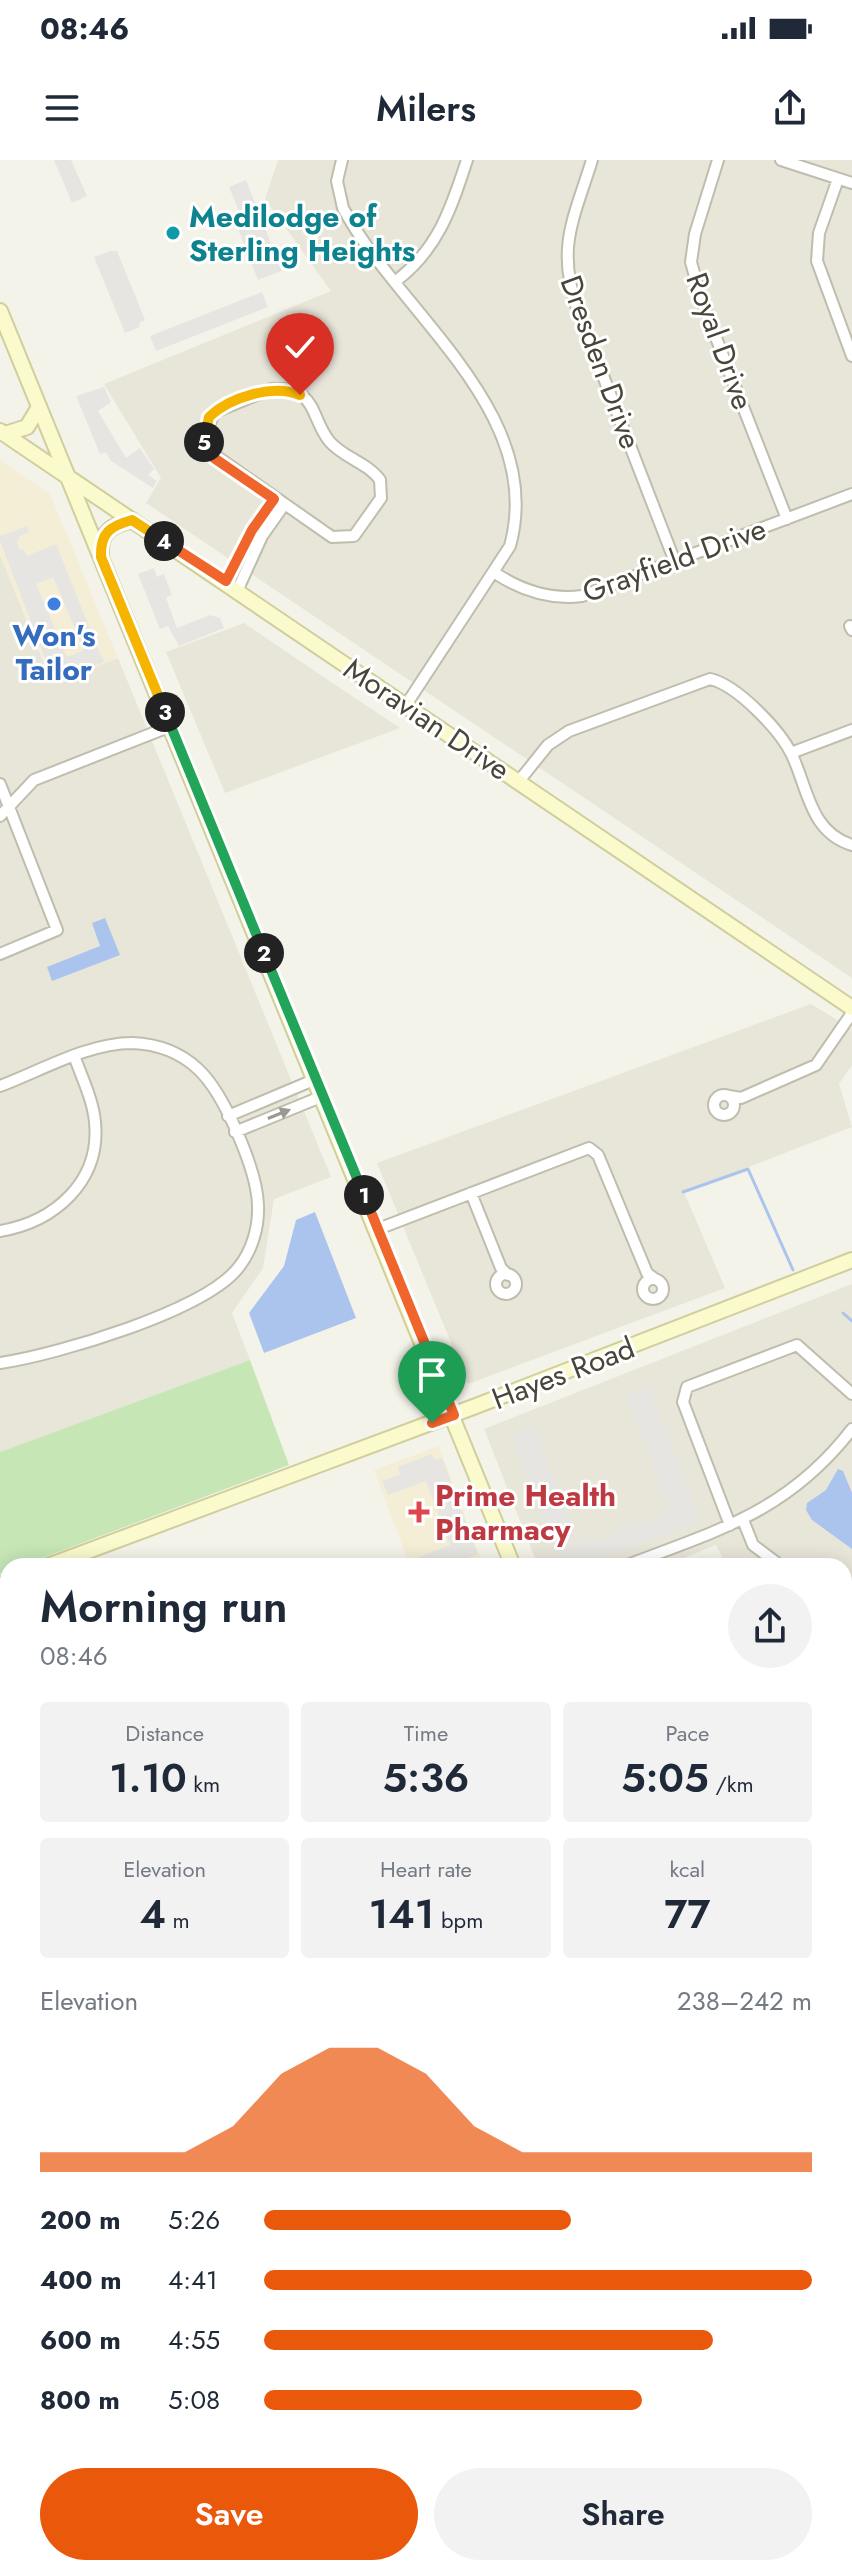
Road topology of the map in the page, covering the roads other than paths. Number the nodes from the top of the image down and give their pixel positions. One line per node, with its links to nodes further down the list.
1 (342, 160): 8 (street)
2 (467, 160): 8 (street)
3 (592, 160): 19 (street, Dresden Drive)
4 (718, 160): 16 (street, Royal Drive)
5 (781, 160): 6 (street)
6 (838, 179): 7 (street); 10 (street)
7 (852, 183)
8 (396, 281): 20 (street)
9 (0, 311): 11 (street)
10 (852, 356)
11 (39, 407): 12 (street); 13 (street)
12 (2, 433): 13 (street, Moravian Drive)
13 (68, 478): 17 (street, Moravian Drive); 18 (street)
14 (852, 494): 16 (street, Grayfield Drive)
15 (279, 502): 15 (street); 21 (street)
16 (787, 519): 19 (street, Grayfield Drive)
17 (132, 520): 18 (street); 21 (street, Moravian Drive)
18 (101, 557): 23 (street)
19 (675, 562): 20 (street, Grayfield Drive)
20 (495, 573): 22 (street)
21 (232, 585): 22 (street, Moravian Drive)
22 (406, 705): 26 (street, Moravian Drive)
23 (171, 726): 28 (street); 34 (street)
24 (852, 730): 25 (street)
25 (791, 753): 26 (street); 30 (street)
26 (519, 781): 32 (street, Moravian Drive)
27 (0, 784): 28 (street)
28 (9, 805): 29 (street); 31 (street)
29 (0, 816)
30 (852, 845)
31 (0, 954)
32 (852, 1010): 38 (street)
33 (75, 1058): 35 (street); 40 (street); 44 (street)
34 (316, 1079): 36 (street); 40 (street)
35 (0, 1086)
36 (323, 1096): 41 (street, one-way to 36); 43 (street)
37 (729, 1096): 38 (street); 39 (street); 39 (street)
38 (741, 1098): 39 (street)
39 (733, 1107)
40 (228, 1116): 41 (street)
41 (235, 1132): 48 (street)
42 (471, 1193): 43 (street); 46 (street); 47 (street)
43 (378, 1229): 50 (street)
44 (0, 1231)
45 (852, 1260): 50 (street, Hayes Road)
46 (503, 1274)
47 (649, 1279)
48 (0, 1363)
49 (852, 1394): 53 (street)
50 (454, 1415): 54 (street, Hayes Road); 55 (street)
51 (852, 1429): 52 (street)
52 (743, 1520): 53 (street); 57 (street)
53 (730, 1525): 56 (street)
54 (70, 1558)
55 (510, 1558)
56 (645, 1558)
57 (770, 1558)

